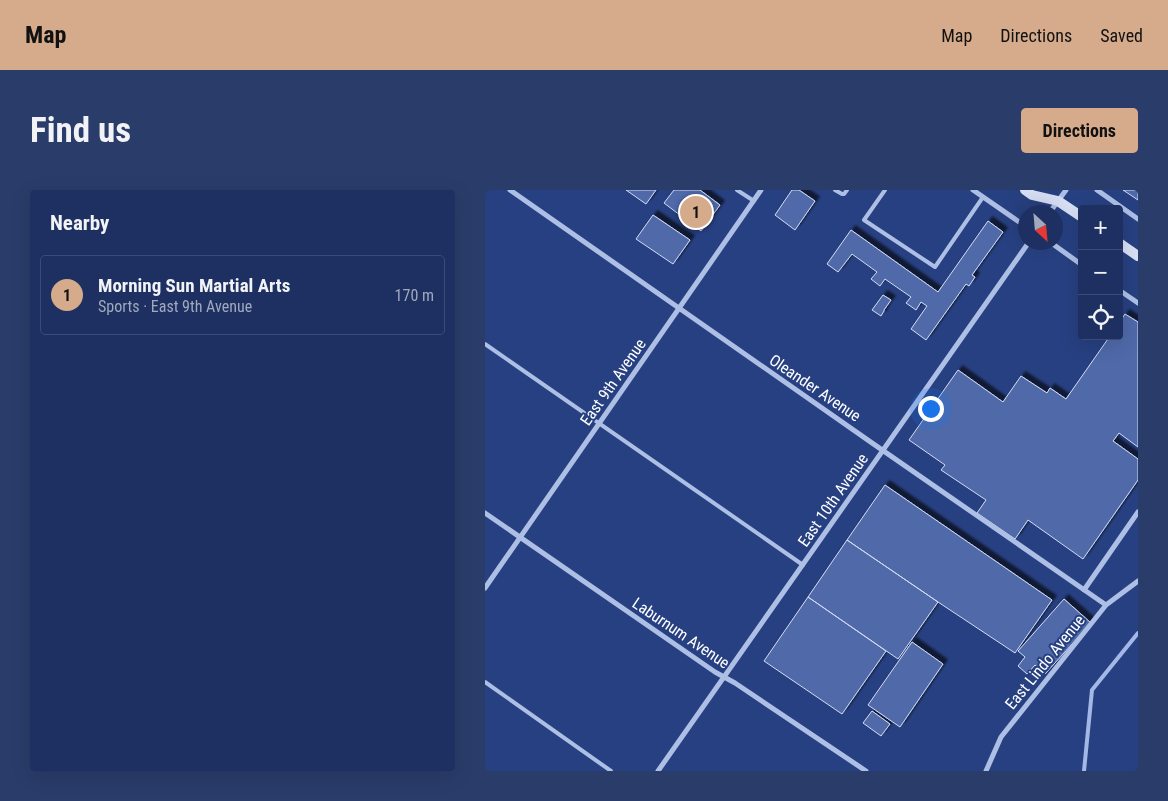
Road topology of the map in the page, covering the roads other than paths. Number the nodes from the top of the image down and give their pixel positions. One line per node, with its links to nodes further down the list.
1 (510, 190): 27 (street, Oleander Avenue)
2 (737, 190): 14 (lane)
3 (761, 190): 14 (street, East 9th Avenue)
4 (835, 190): 5 (lane)
5 (847, 190)
6 (885, 190): 13 (lane)
7 (973, 190): 13 (street)
8 (1025, 190): 15 (main road)
9 (1053, 190): 15 (main road)
10 (1066, 190): 15 (street)
11 (1097, 190): 12 (street)
12 (1107, 193): 18 (street)
13 (983, 197): 19 (street)
14 (753, 201): 27 (street, East 9th Avenue)
15 (1059, 201): 16 (street); 17 (main road)
16 (1056, 205)
17 (1078, 214)
18 (1138, 219)
19 (1018, 221)
20 (1123, 246): 23 (main road)
21 (1023, 250): 30 (street, East 10th Avenue)
22 (1061, 250): 24 (street)
23 (1138, 256)
24 (1078, 262)
25 (1123, 293): 26 (street)
26 (1138, 303)
27 (679, 309): 29 (street, East 9th Avenue); 30 (street, Oleander Avenue)
28 (485, 344): 29 (lane)
29 (599, 423): 33 (street, East 9th Avenue); 34 (lane)
30 (883, 450): 34 (street, East 10th Avenue); 37 (street, Oleander Avenue)
31 (1138, 512): 37 (street)
32 (485, 513): 33 (street, Laburnum Avenue)
33 (520, 537): 36 (street, East 9th Avenue); 39 (street, Laburnum Avenue)
34 (803, 565): 39 (street, East 10th Avenue)
35 (1138, 581): 38 (street, East Lindo Avenue)
36 (485, 588)
37 (1084, 590): 38 (street, Oleander Avenue)
38 (1106, 605): 44 (street, East Lindo Avenue)
39 (724, 678): 42 (street, East 10th Avenue); 43 (street, Laburnum Avenue)
40 (485, 682): 41 (lane)
41 (611, 771)
42 (658, 771)
43 (866, 771)
44 (986, 771)

